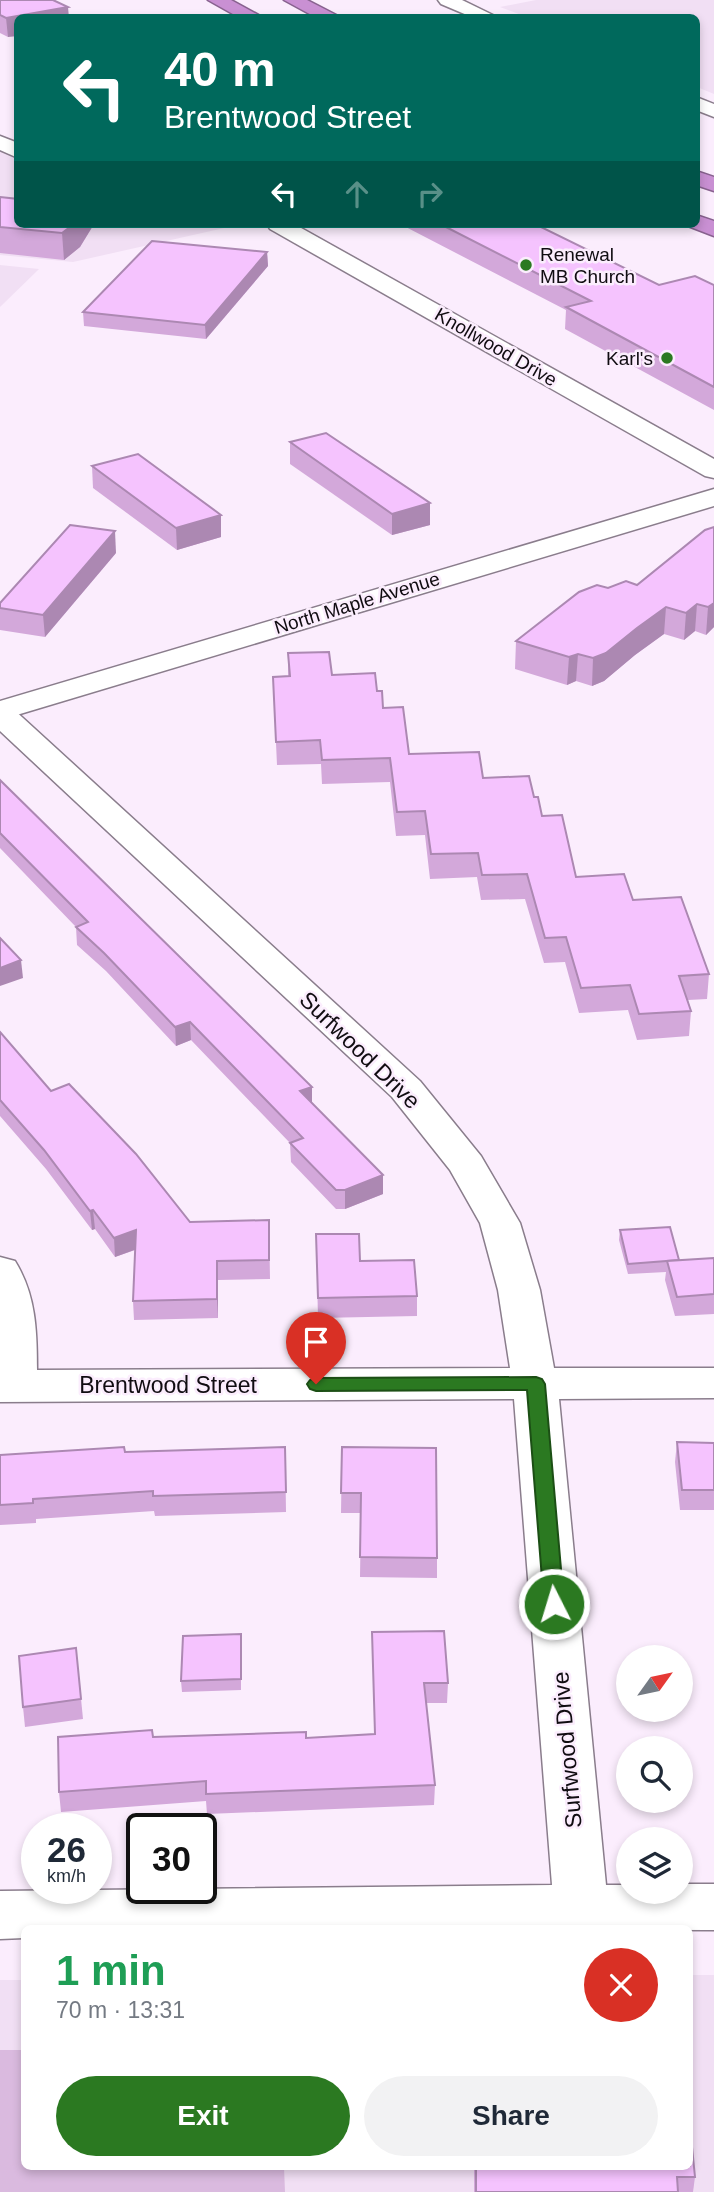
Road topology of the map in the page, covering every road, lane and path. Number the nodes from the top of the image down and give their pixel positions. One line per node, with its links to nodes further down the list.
1 (293, 0): 6 (highway)
2 (317, 0): 7 (highway)
3 (447, 0): 8 (street)
4 (217, 1): 5 (highway)
5 (246, 14)
6 (324, 14)
7 (341, 14)
8 (480, 14)
9 (285, 228): 10 (street, Knollwood Drive)
10 (714, 470)
11 (714, 497): 12 (street, North Maple Avenue)
12 (0, 712): 15 (street, Surfwood Drive)
13 (0, 1271): 16 (street)
14 (714, 1383): 15 (street, Brentwood Street)
15 (536, 1384): 16 (street, Brentwood Street); 17 (street, Surfwood Drive)
16 (8, 1386)
17 (580, 1907): 18 (street); 19 (street)
18 (714, 1907)
19 (0, 1915)

